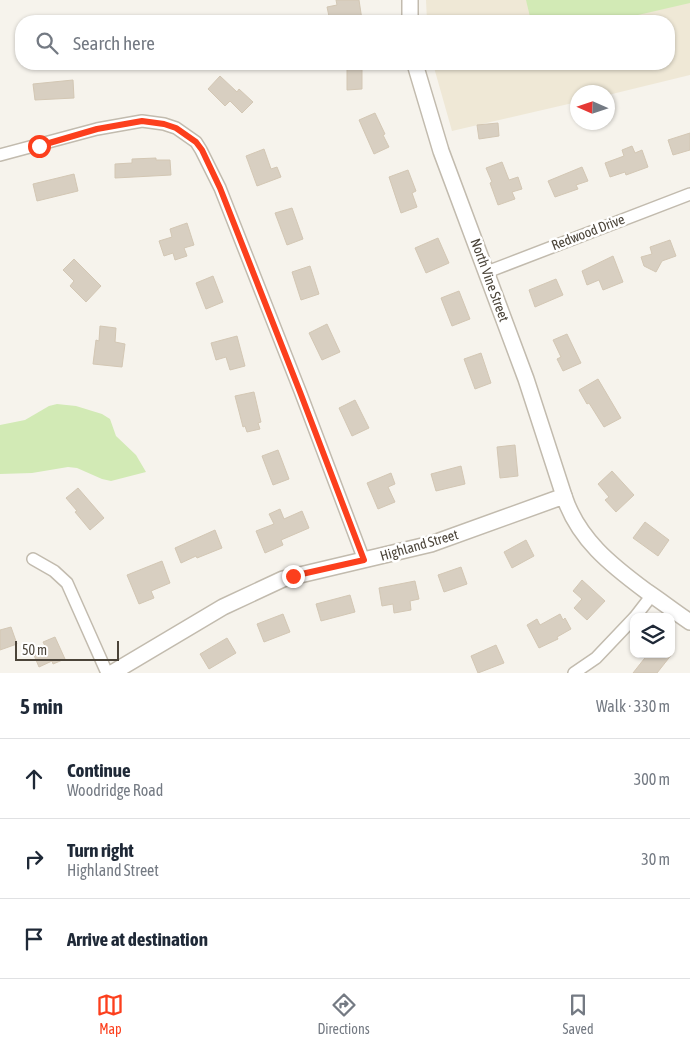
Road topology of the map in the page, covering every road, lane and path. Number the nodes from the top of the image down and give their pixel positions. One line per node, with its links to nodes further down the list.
1 (410, 0): 2 (street)
2 (410, 15)
3 (418, 70): 6 (street, North Vine Street)
4 (0, 155): 9 (street)
5 (690, 194): 6 (street, Redwood Drive)
6 (487, 272): 7 (street, North Vine Street)
7 (564, 496): 9 (street, Highland Street); 10 (street)
8 (33, 559): 14 (street)
9 (364, 560): 15 (street, Highland Street)
10 (652, 595): 11 (street); 13 (street)
11 (637, 613)
12 (630, 621): 16 (street)
13 (690, 622)
14 (107, 673)
15 (112, 673)
16 (574, 673)

